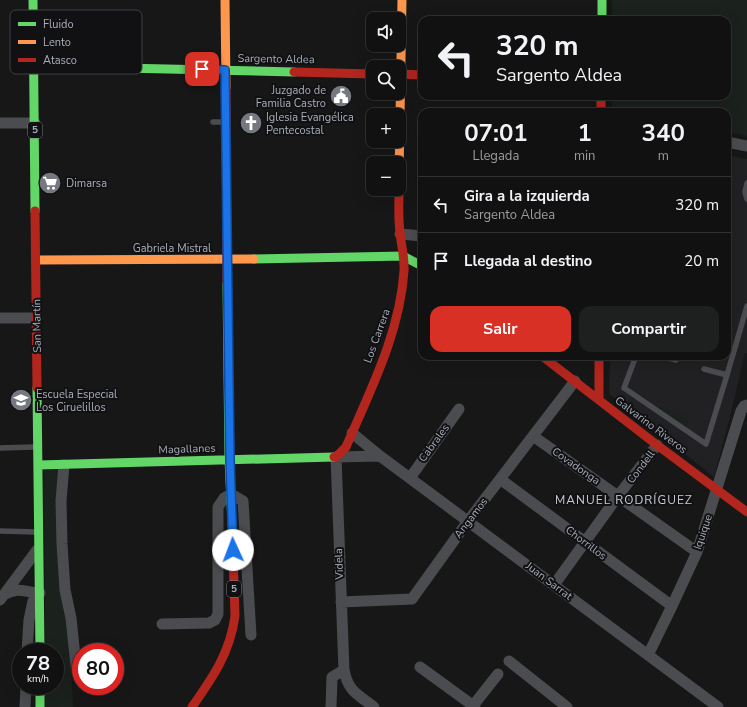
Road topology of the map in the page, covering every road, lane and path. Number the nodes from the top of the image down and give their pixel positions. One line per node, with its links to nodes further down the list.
1 (33, 0): 5 (main road, San Martín / 5)
2 (225, 0): 9 (main road, 5)
3 (402, 0): 7 (main road)
4 (602, 0): 6 (main road)
5 (33, 10)
6 (602, 16)
7 (400, 60)
8 (142, 68): 9 (main road, Sargento Aldea)
9 (225, 70): 11 (main road, Sargento Aldea); 16 (main road, 5)
10 (34, 74): 18 (main road, San Martín / 5)
11 (366, 74)
12 (406, 74): 13 (main road)
13 (418, 75)
14 (399, 100): 21 (main road)
15 (213, 122): 16 (lane)
16 (225, 122): 29 (main road, 5)
17 (0, 123): 18 (street)
18 (35, 123): 28 (main road, San Martín / 5)
19 (731, 142): 20 (street)
20 (747, 144)
21 (399, 156)
22 (747, 182): 24 (lane)
23 (399, 196): 25 (main road, Los Carrera)
24 (747, 199)
25 (400, 234): 26 (street); 27 (main road, Los Carrera)
26 (418, 236)
27 (404, 256): 29 (main road, Gabriela Mistral); 30 (main road); 44 (main road, Los Carrera)
28 (36, 260): 29 (main road, Gabriela Mistral); 33 (main road, San Martín / 5)
29 (227, 260): 51 (main road, 5)
30 (418, 264)
31 (747, 306): 39 (lane)
32 (0, 318): 33 (street)
33 (37, 318): 47 (main road, San Martín / 5)
34 (547, 360): 40 (main road, Galvarino Riveros)
35 (598, 360): 40 (main road)
36 (599, 360): 41 (main road)
37 (634, 360): 39 (lane)
38 (704, 368): 39 (lane)
39 (727, 375)
40 (575, 381): 41 (main road, Galvarino Riveros); 45 (street, Angamos)
41 (599, 400): 46 (main road, Galvarino Riveros)
42 (747, 405): 56 (street, Iquique)
43 (460, 409): 54 (street, Cabrales)
44 (352, 433): 49 (street, Juan Sarrat); 50 (main road, Los Carrera)
45 (533, 436): 55 (street, Angamos); 58 (street, Covadonga)
46 (657, 445): 56 (main road, Galvarino Riveros); 58 (street, Condell)
47 (39, 446): 48 (lane); 52 (main road, San Martín / 5)
48 (0, 448)
49 (380, 456): 50 (street); 54 (street, Juan Sarrat)
50 (336, 457): 51 (main road, Magallanes); 69 (street, Videla)
51 (230, 459): 53 (main road, Magallanes); 57 (main road, 5)
52 (39, 465): 53 (main road, Magallanes); 62 (main road, San Martín / 5)
53 (64, 465): 75 (street)
54 (410, 478): 60 (street, Juan Sarrat)
55 (500, 479): 60 (street, Angamos); 63 (street, Chorrillos)
56 (717, 489): 59 (main road, Galvarino Riveros); 65 (street, Iquique)
57 (231, 494): 71 (street); 72 (street); 85 (main road, 5)
58 (618, 496): 63 (street, Condell); 65 (street, Covadonga)
59 (747, 512)
60 (468, 521): 66 (street, Juan Sarrat); 69 (street, Angamos)
61 (0, 531): 62 (lane)
62 (40, 532): 64 (main road, San Martín / 5)
63 (586, 542): 66 (street, Condell); 70 (street, Chorrillos)
64 (40, 547): 67 (main road, San Martín / 5); 68 (street)
65 (697, 552): 70 (street, Iquique)
66 (554, 585): 76 (street, Juan Sarrat)
67 (38, 593): 68 (street); 73 (street, San Martín); 74 (main road, San Martín / 5)
68 (2, 597)
69 (341, 602): 79 (street, Videla)
70 (672, 606): 76 (street, Iquique)
71 (162, 624)
72 (251, 635)
73 (28, 643)
74 (40, 643)
75 (74, 643)
76 (648, 655): 90 (street, Juan Sarrat)
77 (509, 661): 89 (street)
78 (420, 667): 88 (street)
79 (344, 670): 86 (street); 87 (street, Videla)
80 (498, 674): 88 (street)
81 (26, 695): 83 (street)
82 (40, 695): 84 (main road)
83 (25, 707)
84 (40, 707)
85 (192, 707)
86 (331, 707)
87 (374, 707)
88 (473, 707)
89 (567, 707)
90 (718, 707)

